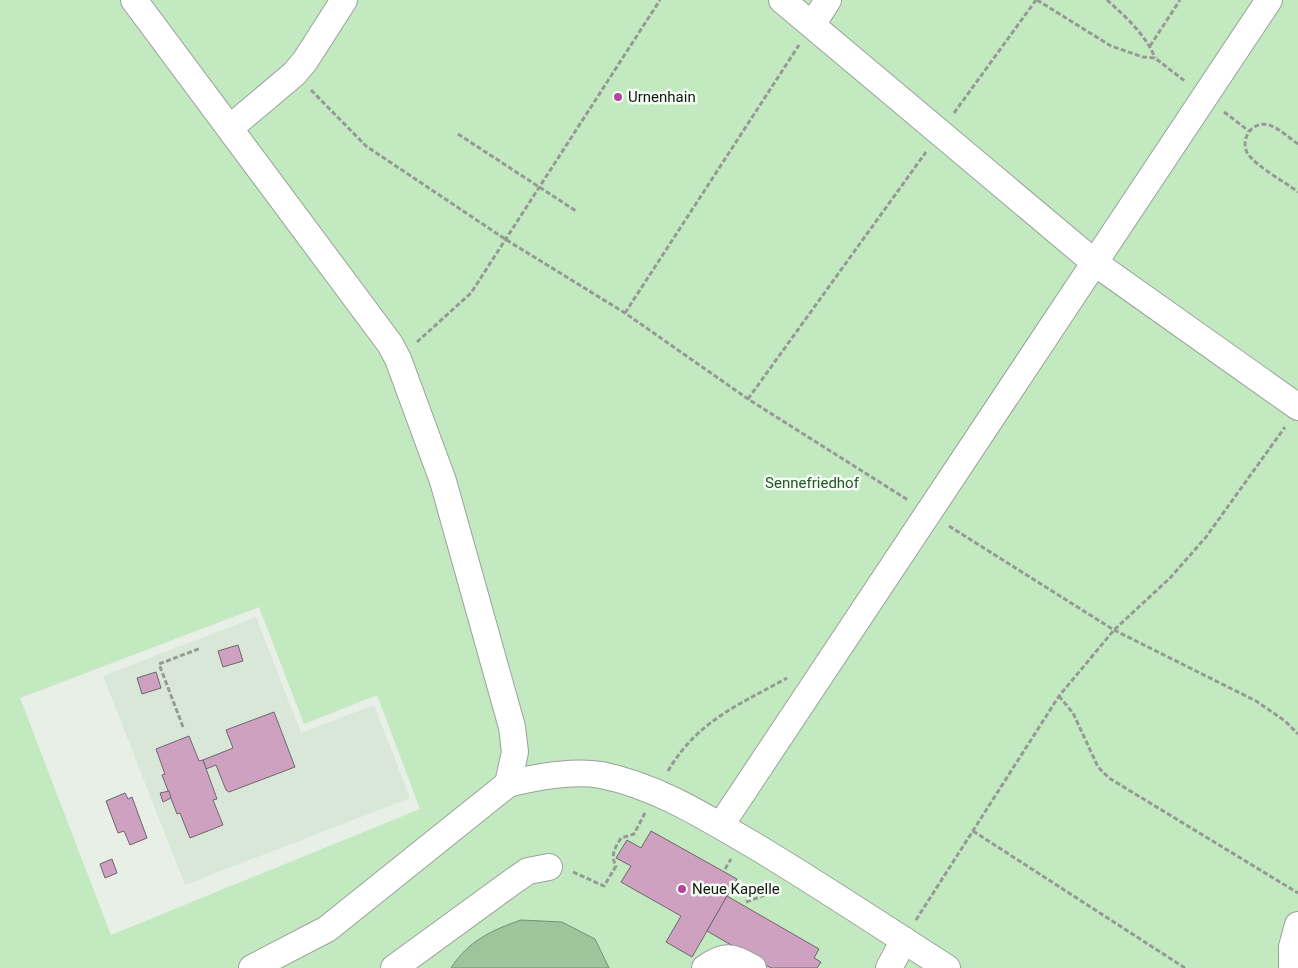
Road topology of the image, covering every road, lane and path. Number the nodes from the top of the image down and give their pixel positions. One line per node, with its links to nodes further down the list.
1 (134, 0): 16 (lane)
2 (344, 0): 14 (lane)
3 (660, 0): 21 (path)
4 (782, 0): 10 (lane)
5 (828, 0): 10 (lane)
6 (1037, 0): 12 (path); 18 (path)
7 (1107, 0): 11 (path)
8 (1180, 0): 11 (path)
9 (1269, 0): 15 (lane)
10 (812, 25): 18 (lane); 26 (path)
11 (1150, 46): 12 (path)
12 (1155, 58): 15 (path)
13 (1191, 73): 15 (path)
14 (294, 74): 16 (lane); 24 (path)
15 (1190, 89): 17 (path); 25 (lane)
16 (230, 127): 27 (lane)
17 (1249, 131): 20 (path); 22 (path)
18 (940, 132): 25 (lane); 28 (path)
19 (458, 134): 21 (path)
20 (1298, 144)
21 (538, 187): 23 (path); 24 (path)
22 (1298, 192)
23 (576, 211)
24 (505, 239): 26 (path); 27 (path)
25 (1095, 263): 29 (lane); 30 (lane)
26 (625, 313): 28 (path)
27 (398, 359): 37 (lane)
28 (748, 399): 30 (path)
29 (1292, 416): 31 (path)
30 (929, 513): 31 (path); 39 (lane)
31 (1114, 630): 34 (path); 36 (path)
32 (202, 648): 35 (path)
33 (793, 674): 38 (path)
34 (1059, 696): 40 (path); 42 (path)
35 (183, 728)
36 (1298, 734)
37 (508, 784): 38 (lane); 45 (lane)
38 (656, 792): 39 (lane); 41 (path)
39 (721, 826): 44 (lane)
40 (973, 831): 44 (path); 51 (path)
41 (549, 867): 46 (lane)
42 (1298, 894)
43 (1298, 926): 52 (lane)
44 (904, 940): 49 (lane); 50 (lane)
45 (252, 968)
46 (394, 968)
47 (705, 968): 48 (lane)
48 (753, 968)
49 (889, 968)
50 (947, 968)
51 (1185, 968)
52 (1292, 968)

